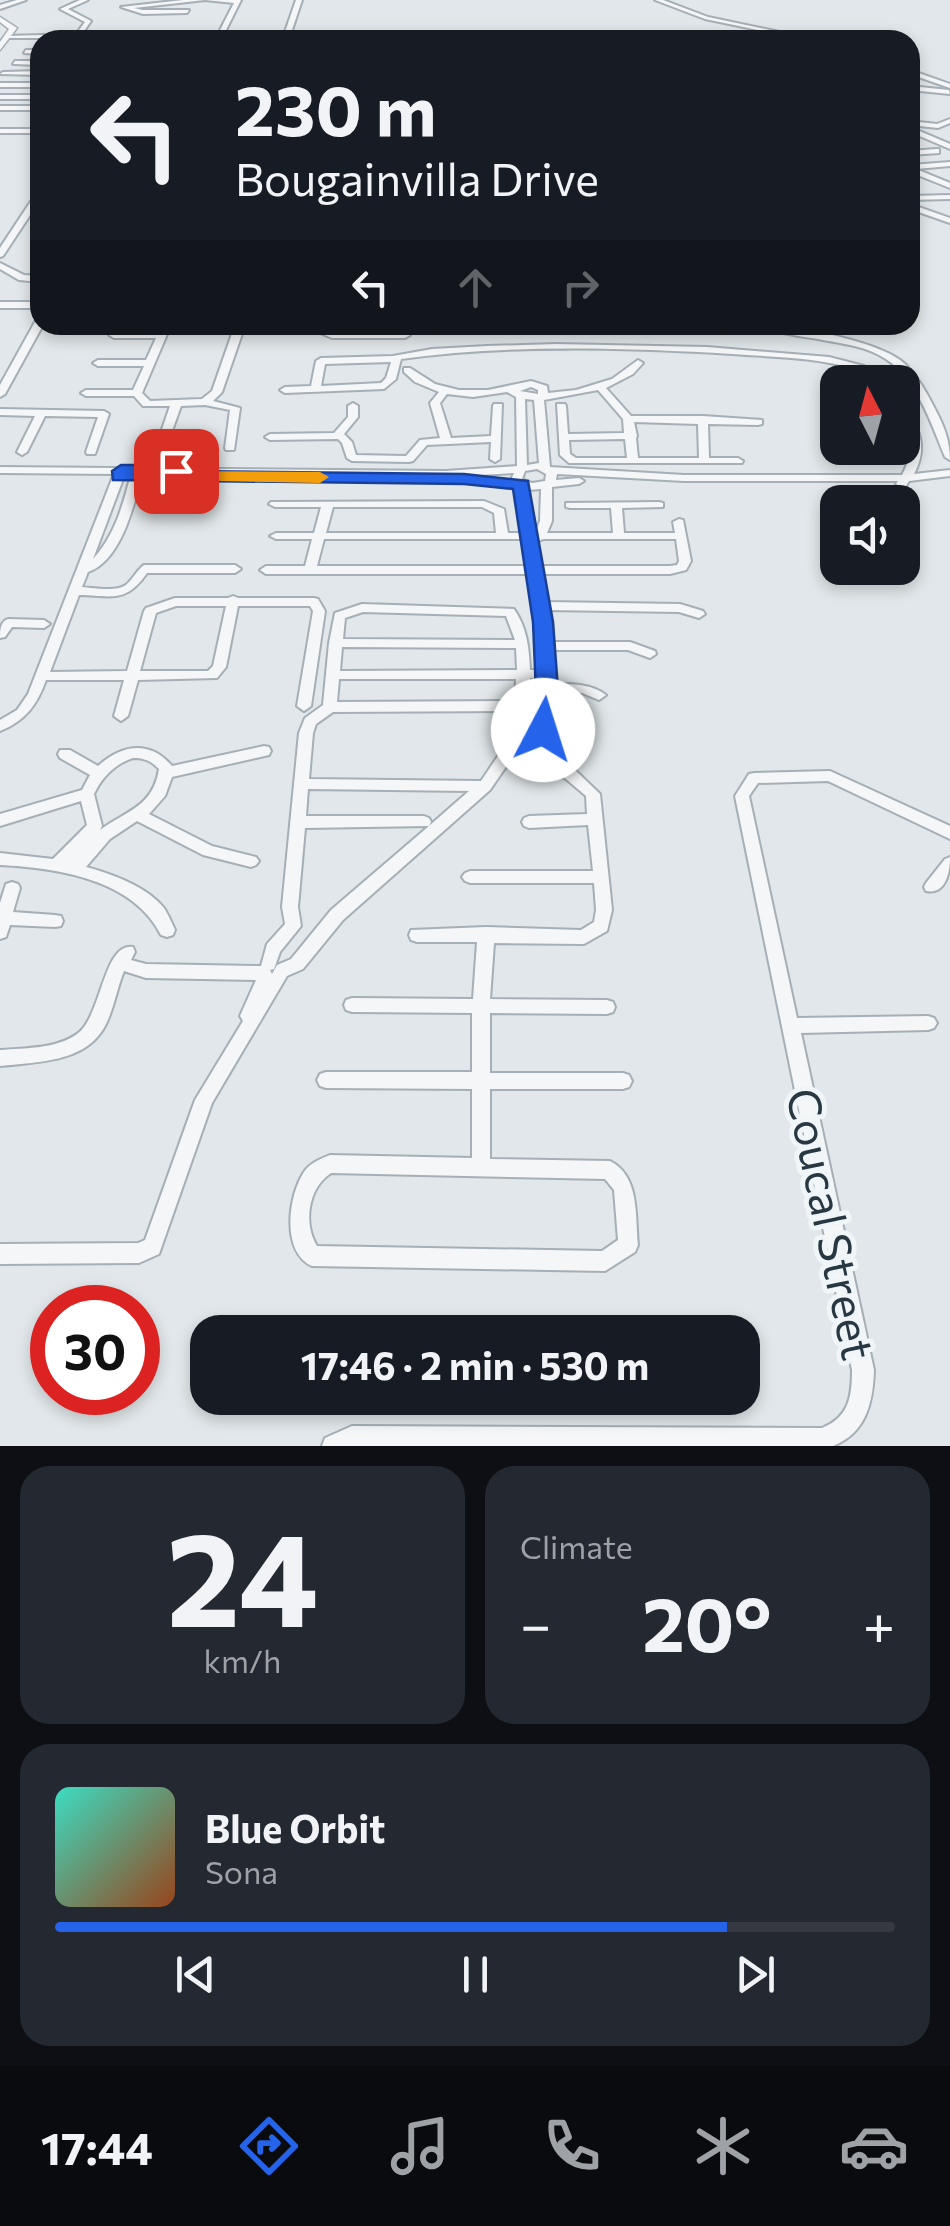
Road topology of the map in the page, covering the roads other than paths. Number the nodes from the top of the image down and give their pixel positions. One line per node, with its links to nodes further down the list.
1 (22, 0): 8 (street)
2 (86, 0): 12 (street)
3 (205, 0): 4 (street); 7 (street)
4 (238, 0): 13 (street)
5 (299, 0): 14 (street)
6 (658, 0): 15 (street)
7 (192, 2): 9 (street); 9 (street)
8 (0, 7)
9 (187, 11): 11 (street)
10 (0, 18): 16 (street)
11 (151, 21)
12 (82, 30)
13 (223, 30)
14 (288, 30)
15 (764, 30)
16 (10, 36): 17 (street); 18 (street)
17 (30, 36)
18 (0, 48)
19 (26, 52): 20 (street)
20 (30, 52)
21 (30, 62): 22 (street)
22 (14, 63)
23 (30, 73): 24 (street)
24 (3, 74)
25 (920, 76): 29 (street)
26 (30, 85): 27 (street)
27 (0, 86)
28 (920, 88): 29 (street)
29 (950, 89)
30 (30, 96): 31 (street)
31 (0, 97)
32 (0, 112): 33 (street)
33 (30, 112)
34 (950, 124): 35 (street); 37 (street)
35 (920, 126)
36 (5, 131): 38 (street)
37 (922, 135): 39 (street)
38 (0, 143)
39 (950, 147)
40 (936, 150): 41 (street)
41 (920, 151)
42 (950, 164): 43 (street)
43 (920, 167)
44 (920, 173): 46 (street)
45 (950, 178): 46 (street)
46 (935, 180): 47 (street); 48 (street)
47 (920, 182)
48 (950, 186)
49 (950, 197): 50 (street)
50 (920, 198)
51 (30, 209): 54 (street)
52 (920, 210): 53 (street)
53 (950, 217)
54 (24, 218): 55 (street); 56 (street)
55 (30, 218)
56 (0, 254)
57 (0, 266): 59 (street)
58 (30, 280): 59 (street)
59 (24, 281): 60 (street)
60 (21, 301): 61 (street); 62 (street)
61 (30, 303)
62 (4, 305)
63 (33, 335): 81 (street)
64 (162, 335): 70 (street)
65 (237, 335): 83 (street)
66 (404, 335): 68 (street)
67 (808, 335): 99 (street)
68 (399, 357): 72 (street); 75 (street); 75 (street)
69 (98, 363): 70 (street)
70 (150, 363): 79 (street)
71 (638, 364): 74 (street)
72 (851, 365)
73 (407, 370): 77 (street)
74 (602, 388): 80 (street); 90 (street)
75 (315, 389): 76 (street)
76 (285, 390)
77 (444, 391): 82 (street); 98 (street)
78 (86, 392): 79 (street)
79 (138, 393): 84 (street)
80 (541, 393): 82 (street); 111 (street)
81 (0, 394)
82 (517, 394): 110 (street)
83 (205, 402): 84 (street); 100 (street)
84 (176, 405): 101 (street)
85 (353, 406): 93 (street)
86 (498, 406): 97 (street)
87 (561, 406): 95 (street)
88 (0, 412): 89 (street)
89 (42, 412): 102 (street); 103 (street)
90 (628, 419): 91 (street); 94 (street)
91 (703, 419): 92 (street); 107 (street)
92 (758, 422)
93 (338, 436): 96 (street); 98 (street)
94 (632, 436): 95 (street); 106 (street)
95 (565, 437): 106 (street)
96 (270, 438)
97 (495, 439): 98 (street); 105 (street)
98 (446, 440)
99 (946, 440): 104 (street)
100 (230, 448)
101 (160, 450)
102 (22, 452)
103 (91, 452)
104 (950, 457)
105 (495, 459)
106 (633, 461): 107 (street)
107 (704, 461): 108 (street)
108 (738, 461)
109 (914, 465): 116 (street)
110 (522, 468): 111 (street); 113 (street); 117 (street)
111 (547, 469): 116 (street); 118 (street)
112 (0, 473): 115 (street)
113 (137, 473): 115 (street); 117 (street); 136 (street)
114 (950, 473): 116 (street)
115 (120, 474): 136 (street)
116 (904, 481): 118 (street); 119 (street)
117 (520, 484): 118 (street); 131 (street)
118 (548, 484): 131 (street)
119 (950, 485)
120 (275, 504): 121 (street)
121 (328, 504): 127 (street); 128 (street)
122 (570, 505): 123 (street)
123 (616, 505): 124 (street); 129 (street)
124 (658, 506)
125 (679, 522): 130 (street)
126 (276, 536): 127 (street)
127 (319, 536): 128 (street); 134 (street)
128 (502, 536): 131 (street)
129 (619, 536): 130 (street); 131 (street)
130 (681, 536): 135 (street)
131 (534, 538): 135 (street)
132 (235, 569): 137 (street)
133 (266, 570): 134 (street)
134 (310, 570): 135 (street)
135 (536, 572): 139 (street)
136 (85, 573): 137 (street)
137 (75, 592): 148 (street)
138 (233, 600): 150 (street); 150 (street); 153 (street)
139 (541, 606): 140 (street); 145 (street)
140 (699, 614)
141 (44, 624): 142 (street)
142 (0, 634)
143 (335, 643): 144 (street); 144 (street); 149 (street)
144 (520, 644): 147 (street)
145 (545, 646): 146 (street); 151 (street)
146 (650, 654)
147 (521, 675): 149 (street); 151 (street); 154 (street)
148 (42, 676): 150 (street); 156 (street)
149 (333, 676): 154 (street)
150 (132, 678): 155 (street)
151 (547, 681): 152 (street); 157 (street)
152 (599, 695)
153 (304, 706)
154 (330, 707): 162 (street)
155 (121, 716)
156 (0, 726)
157 (524, 748): 163 (street); 166 (street)
158 (264, 751): 161 (street)
159 (65, 754): 160 (street)
160 (98, 772): 161 (street); 164 (street)
161 (166, 773): 165 (street)
162 (301, 784): 163 (street); 168 (street)
163 (484, 786): 186 (street)
164 (87, 794): 167 (street); 172 (street)
165 (140, 816): 172 (street); 174 (street)
166 (597, 818): 170 (street); 178 (street)
167 (0, 820)
168 (298, 822): 169 (street); 186 (street)
169 (424, 822)
170 (530, 822)
171 (950, 833): 191 (street, Coucal Street)
172 (81, 851): 176 (street)
173 (0, 859): 176 (street)
174 (251, 861)
175 (950, 863): 179 (street)
176 (67, 866): 183 (street)
177 (470, 876): 178 (street)
178 (601, 877): 185 (street)
179 (932, 887)
180 (12, 888): 182 (street)
181 (55, 921): 182 (street)
182 (2, 925)
183 (167, 930)
184 (417, 934): 185 (street)
185 (486, 934): 188 (street)
186 (272, 973): 192 (street); 197 (street)
187 (352, 1006): 188 (street)
188 (481, 1006): 189 (street); 194 (street)
189 (606, 1007)
190 (928, 1023): 191 (street)
191 (789, 1026): 199 (street, Coucal Street)
192 (0, 1058)
193 (326, 1080): 194 (street)
194 (482, 1082): 195 (street); 196 (street)
195 (623, 1082)
196 (481, 1166): 196 (street)
197 (0, 1254)
198 (549, 1443): 199 (street, Coucal Street); 200 (street, Coucal Street)
199 (773, 1443)
200 (333, 1446)

